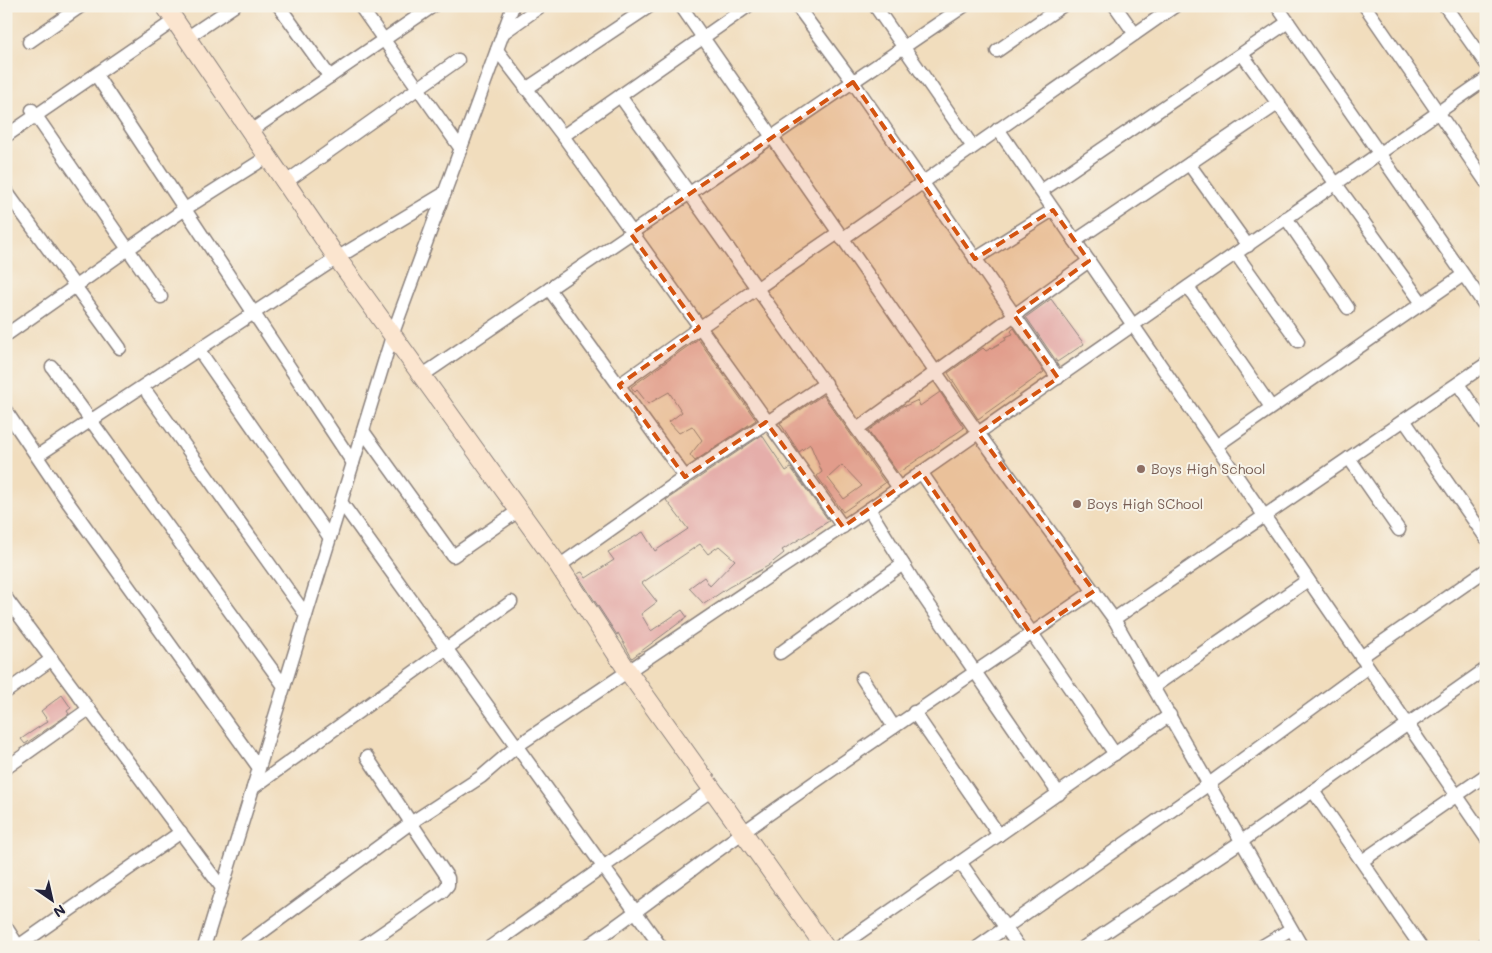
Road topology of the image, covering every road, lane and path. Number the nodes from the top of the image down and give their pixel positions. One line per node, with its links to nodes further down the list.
1 (81, 6): 27 (street)
2 (234, 6): 24 (street)
3 (279, 6): 35 (street)
4 (360, 6): 26 (street)
5 (433, 6): 26 (street)
6 (513, 6): 22 (street)
7 (541, 6): 22 (street)
8 (650, 6): 39 (street)
9 (681, 6): 25 (street)
10 (748, 6): 25 (street)
11 (797, 6): 37 (street)
12 (875, 6): 28 (street)
13 (1062, 6): 30 (street)
14 (1115, 6): 23 (street)
15 (1174, 6): 23 (street)
16 (1277, 6): 21 (street)
17 (1365, 6): 43 (street)
18 (1445, 6): 33 (street)
19 (960, 7): 28 (street)
20 (170, 13): 24 (street); 34 (street)
21 (1288, 22): 31 (street); 51 (street)
22 (503, 33): 29 (street)
23 (1135, 34): 44 (street)
24 (188, 37): 45 (street)
25 (703, 38): 40 (street); 48 (street)
26 (384, 40): 35 (street); 38 (street)
27 (29, 42)
28 (904, 48): 37 (street); 49 (street)
29 (497, 50): 39 (street); 50 (street)
30 (997, 51)
31 (1242, 54): 41 (street); 59 (street)
32 (458, 60): 38 (street)
33 (1486, 64)
34 (96, 75): 42 (street); 62 (street)
35 (330, 77): 45 (street)
36 (1486, 79): 43 (street)
37 (853, 82): 48 (street); 56 (street)
38 (418, 88): 50 (street); 54 (street)
39 (526, 89): 47 (street)
40 (620, 96): 47 (street); 61 (street)
41 (1279, 103): 53 (street); 57 (street)
42 (34, 113): 46 (street); 69 (street)
43 (1438, 113): 51 (street); 55 (street)
44 (998, 129): 49 (street); 59 (street)
45 (249, 132): 52 (street)
46 (6, 136)
47 (563, 136): 65 (street)
48 (771, 138): 61 (street); 66 (street)
49 (973, 147): 56 (street)
50 (461, 149): 60 (street)
51 (1380, 154): 57 (street); 74 (street)
52 (267, 157): 54 (street); 62 (street)
53 (1189, 164): 67 (street); 68 (street)
54 (286, 182): 71 (street)
55 (1486, 182)
56 (921, 183): 66 (street); 72 (street)
57 (1336, 183): 64 (street); 80 (street)
58 (6, 191): 75 (street)
59 (1040, 191): 63 (street)
60 (445, 193): 71 (street); 87 (street)
61 (691, 193): 65 (street); 76 (street)
62 (185, 209): 69 (street); 83 (street)
63 (1053, 210): 67 (street); 72 (street)
64 (1286, 218): 68 (street); 82 (street)
65 (630, 234): 78 (street); 86 (street)
66 (840, 236): 76 (street); 94 (street)
67 (1075, 241): 73 (street)
68 (1248, 246): 70 (street)
69 (129, 249): 75 (street); 79 (street)
70 (1236, 254): 77 (street); 89 (street)
71 (337, 258): 83 (street); 87 (street)
72 (975, 260): 84 (street)
73 (1089, 261): 84 (street); 85 (street)
74 (1463, 275): 80 (street); 81 (street)
75 (75, 286): 88 (street); 90 (street)
76 (758, 288): 86 (street); 97 (street)
77 (1188, 288): 85 (street); 101 (street)
78 (549, 289): 95 (street); 99 (street)
79 (161, 297)
80 (1422, 303): 101 (street)
81 (1486, 307)
82 (1348, 308)
83 (253, 312): 103 (street); 113 (street)
84 (1014, 315): 94 (street); 96 (street)
85 (1133, 325): 96 (street); 110 (street)
86 (699, 328): 99 (street); 105 (street)
87 (392, 334): 95 (street); 108 (street)
88 (6, 335)
89 (1298, 340)
90 (120, 348)
91 (203, 356): 123 (street)
92 (1486, 364): 98 (street)
93 (52, 367): 103 (street)
94 (935, 372): 107 (street); 109 (street)
95 (420, 377): 119 (street)
96 (1058, 378): 109 (street)
97 (826, 384): 105 (street); 107 (street)
98 (1458, 384): 104 (street); 106 (street)
99 (619, 385): 115 (street)
100 (148, 394): 133 (street)
101 (1271, 408): 110 (street)
102 (6, 411): 111 (street)
103 (90, 420): 111 (street); 144 (street)
104 (1404, 420): 112 (street); 124 (street)
105 (766, 422): 115 (street); 121 (street)
106 (1486, 425)
107 (857, 429): 116 (street)
108 (363, 431): 113 (street); 119 (street)
109 (978, 433): 114 (street); 129 (street)
110 (1216, 446): 120 (street)
111 (37, 456): 156 (street)
112 (1349, 458): 120 (street); 122 (street)
113 (353, 463): 117 (street)
114 (921, 472): 116 (street); 135 (street)
115 (685, 477): 126 (street)
116 (898, 488): 118 (street)
117 (341, 502): 123 (street); 136 (street)
118 (869, 509): 121 (street); 125 (street)
119 (518, 511): 126 (street)
120 (1264, 516): 128 (street); 134 (street)
121 (843, 527): 141 (street)
122 (1399, 530)
123 (330, 538): 133 (street)
124 (1486, 538)
125 (903, 564): 137 (street); 142 (street)
126 (559, 566): 141 (street)
127 (1486, 570): 139 (street)
128 (1308, 580): 139 (street); 145 (street)
129 (1094, 591): 134 (street); 135 (street)
130 (6, 598): 132 (street)
131 (511, 602): 136 (street)
132 (11, 614): 138 (street)
133 (306, 615): 144 (street)
134 (1114, 619): 145 (street)
135 (1031, 634): 142 (street); 153 (street)
136 (446, 648): 152 (street); 159 (street)
137 (780, 653)
138 (52, 659): 146 (street); 147 (street)
139 (1364, 662): 150 (street); 158 (street)
140 (1486, 669): 150 (street)
141 (627, 670): 152 (street); 160 (street)
142 (974, 670): 148 (street); 162 (street)
143 (862, 678): 151 (street)
144 (284, 686): 156 (street)
145 (1153, 687): 149 (street)
146 (6, 692)
147 (89, 709): 155 (street); 165 (street)
148 (914, 712): 151 (street); 167 (street)
149 (1170, 715): 153 (street); 158 (street)
150 (1407, 724): 161 (street); 163 (street)
151 (894, 727): 166 (street)
152 (517, 746): 164 (street); 172 (street)
153 (1115, 754): 162 (street)
154 (368, 757): 164 (street)
155 (6, 768)
156 (259, 768): 159 (street)
157 (1486, 775): 163 (street)
158 (1209, 784): 169 (street); 176 (street)
159 (253, 788): 173 (street)
160 (712, 790): 166 (street); 172 (street)
161 (1313, 792): 169 (street); 170 (street)
162 (1059, 794): 167 (street)
163 (1457, 796): 168 (street); 170 (street)
164 (412, 822): 180 (street); 181 (street)
165 (181, 832): 173 (street); 178 (street)
166 (743, 832): 174 (street); 185 (street)
167 (999, 835): 171 (street)
168 (1486, 838)
169 (1242, 841): 177 (street); 189 (street)
170 (1362, 861): 192 (street)
171 (960, 862): 176 (street); 186 (street)
172 (604, 866): 174 (street); 182 (street)
173 (222, 888): 179 (street)
174 (637, 912): 183 (street); 184 (street)
175 (6, 928): 178 (street)
176 (1006, 928): 187 (street); 188 (street)
177 (1291, 929): 190 (street); 191 (street)
178 (18, 946)
179 (204, 947)
180 (242, 947)
181 (362, 947)
182 (490, 947)
183 (586, 947)
184 (661, 947)
185 (825, 947)
186 (839, 947)
187 (978, 947)
188 (1020, 947)
189 (1084, 947)
190 (1262, 947)
191 (1302, 947)
192 (1421, 947)

